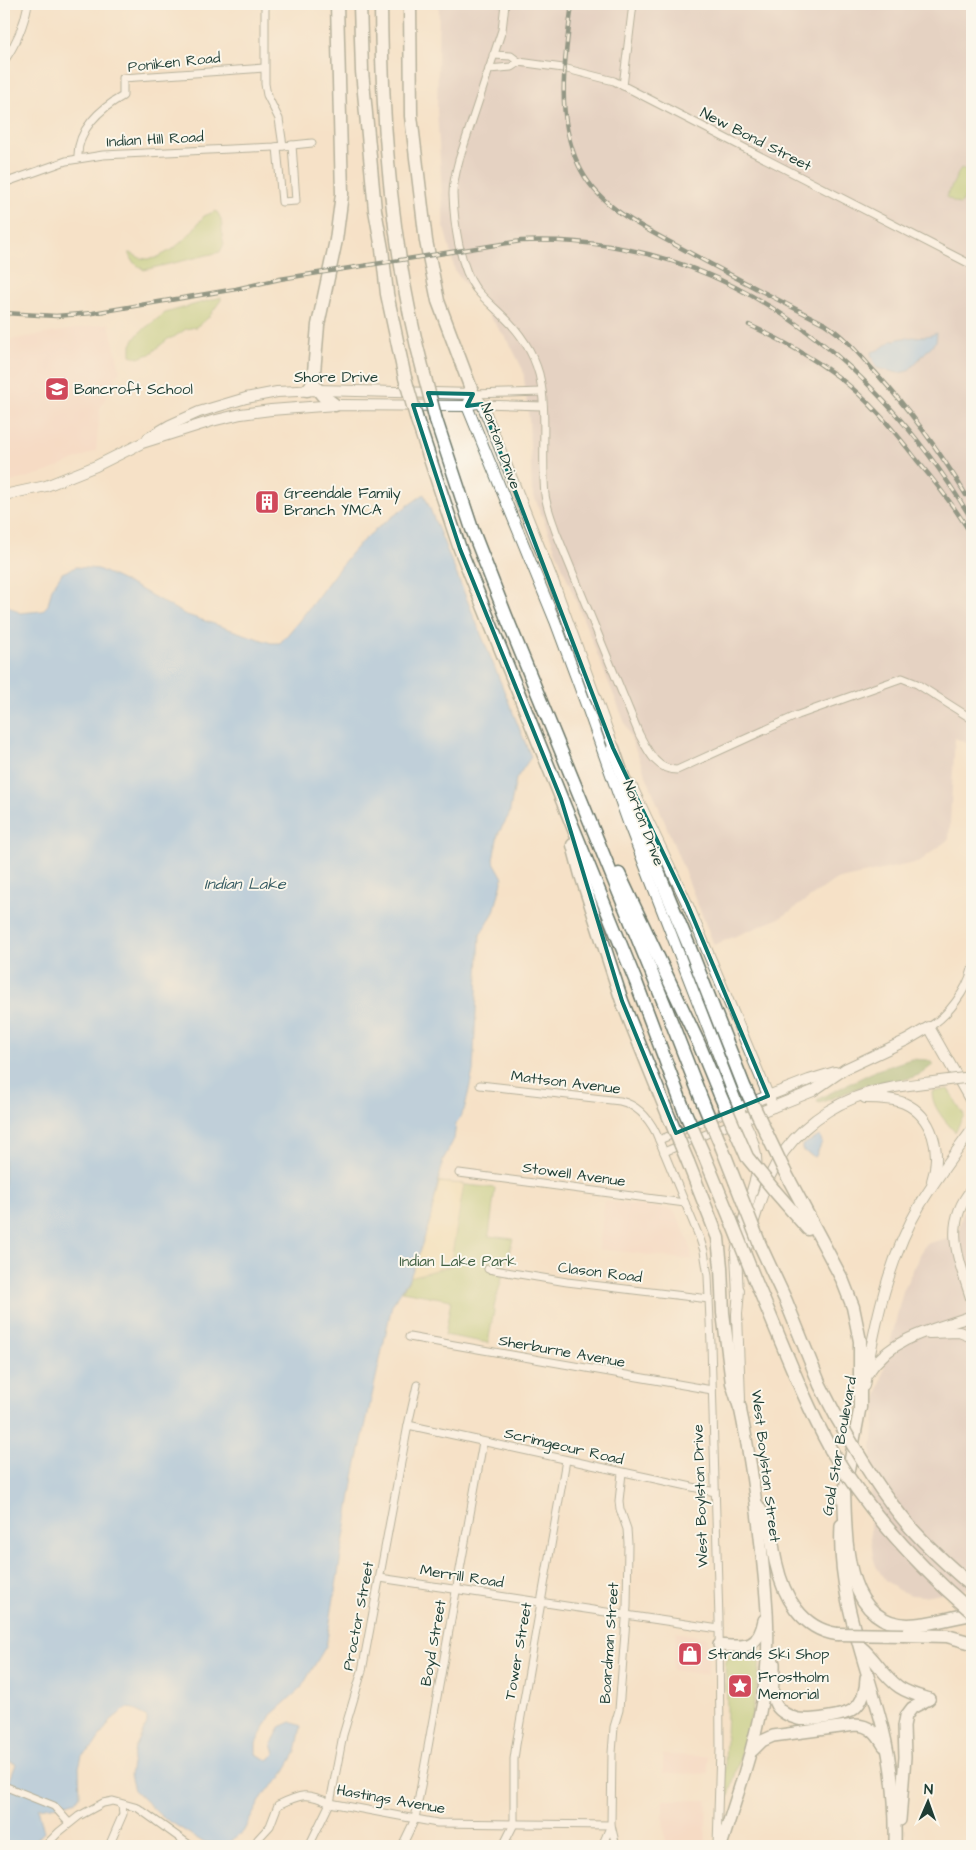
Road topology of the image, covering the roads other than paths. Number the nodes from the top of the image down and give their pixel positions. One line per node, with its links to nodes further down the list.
1 (28, 4): 10 (street)
2 (265, 4): 12 (street)
3 (337, 4): 21 (highway)
4 (360, 4): 33 (highway, bridge)
5 (381, 4): 32 (highway, bridge)
6 (410, 4): 23 (highway)
7 (505, 4): 9 (street, Norton Drive)
8 (633, 4): 14 (street)
9 (494, 55): 11 (street, New Bond Street); 13 (street, Norton Drive)
10 (4, 61)
11 (518, 62): 13 (street, New Bond Street); 14 (street, New Bond Street)
12 (264, 68): 17 (street); 18 (street, Poniken Road)
13 (489, 69): 22 (street, Norton Drive)
14 (623, 86): 20 (street, New Bond Street)
15 (312, 143): 16 (street, Indian Hill Road)
16 (292, 145): 17 (street, Indian Hill Road); 17 (street)
17 (280, 146): 18 (street, Indian Hill Road)
18 (78, 159): 19 (street, Indian Hill Road)
19 (4, 183)
20 (972, 265)
21 (312, 388): 23 (main road, Shore Drive); 25 (highway); 28 (main road, Shore Drive)
22 (542, 392): 23 (street, Shore Drive); 27 (street, Norton Drive)
23 (473, 394): 24 (main road, Norton Drive); 26 (main road, Norton Drive)
24 (482, 404): 26 (street, Shore Drive); 27 (street, Shore Drive); 31 (main road, Norton Drive)
25 (335, 405): 26 (main road, Shore Drive); 28 (main road, Shore Drive)
26 (467, 406): 42 (main road, Norton Drive)
27 (543, 406): 30 (street, Norton Drive)
28 (142, 444): 29 (main road, Shore Drive)
29 (4, 496)
30 (972, 719)
31 (613, 748): 39 (main road, Norton Drive); 53 (highway, bridge)
32 (576, 788): 53 (highway, bridge); 74 (highway, bridge)
33 (561, 799): 64 (highway, bridge); 78 (highway, bridge)
34 (972, 969): 35 (street)
35 (929, 1028): 36 (main road); 41 (main road)
36 (845, 1069): 39 (main road); 43 (main road)
37 (972, 1077): 40 (main road, West Boylston Street, bridge)
38 (480, 1085): 46 (street, Mattson Avenue)
39 (768, 1096): 42 (main road); 43 (main road, Norton Drive)
40 (853, 1098): 50 (main road); 54 (main road, West Boylston Street)
41 (972, 1104)
42 (739, 1107): 44 (main road, Norton Drive); 46 (street)
43 (773, 1107): 44 (main road)
44 (743, 1119): 47 (street); 54 (main road, Norton Drive)
45 (971, 1132): 50 (main road, Gold Star Boulevard)
46 (659, 1140): 47 (street, West Boylston Drive)
47 (664, 1152): 51 (street, West Boylston Drive)
48 (459, 1173): 51 (street, Stowell Avenue)
49 (972, 1189): 56 (main road)
50 (928, 1194): 61 (main road, Gold Star Boulevard)
51 (685, 1203): 55 (street, West Boylston Drive)
52 (488, 1269): 55 (street, Clason Road)
53 (842, 1278): 65 (highway)
54 (738, 1296): 64 (main road, West Boylston Street)
55 (709, 1299): 63 (street, West Boylston Drive)
56 (972, 1301)
57 (972, 1316): 58 (main road)
58 (921, 1334): 59 (main road); 61 (main road)
59 (972, 1337)
60 (409, 1338): 63 (street, Sherburne Avenue)
61 (865, 1378): 65 (main road, Gold Star Boulevard)
62 (417, 1385): 66 (street, Proctor Street)
63 (712, 1390): 71 (street, West Boylston Drive)
64 (740, 1408): 72 (main road, West Boylston Street)
65 (860, 1408): 70 (main road, Gold Star Boulevard)
66 (408, 1425): 67 (street, Scrimgeour Road); 73 (street, Proctor Street)
67 (483, 1442): 68 (street, Scrimgeour Road); 75 (street, Boyd Street)
68 (566, 1460): 69 (street, Scrimgeour Road); 76 (street, Tower Street)
69 (622, 1473): 71 (street, Scrimgeour Road); 79 (street, Boardman Street)
70 (844, 1491): 78 (highway); 84 (main road, Gold Star Boulevard)
71 (715, 1492): 80 (street, West Boylston Drive)
72 (757, 1505): 77 (main road, West Boylston Street); 81 (highway, bridge)
73 (380, 1578): 75 (street, Merrill Road); 89 (street, Proctor Street)
74 (972, 1586)
75 (457, 1589): 76 (street, Merrill Road); 91 (street, Boyd Street)
76 (540, 1602): 79 (street, Merrill Road); 93 (street, Tower Street)
77 (767, 1604): 82 (main road); 83 (main road, West Boylston Street)
78 (972, 1613)
79 (627, 1616): 80 (street, Merrill Road); 94 (street, Boardman Street)
80 (719, 1629): 82 (street, West Boylston Drive)
81 (972, 1642)
82 (719, 1645): 104 (street, West Boylston Drive)
83 (768, 1645): 85 (main road); 86 (main road, West Boylston Street)
84 (860, 1646): 85 (main road, Gold Star Boulevard); 106 (main road)
85 (865, 1666): 87 (main road, Gold Star Boulevard)
86 (750, 1753): 87 (main road); 105 (main road, West Boylston Street)
87 (888, 1755): 106 (main road, Gold Star Boulevard)
88 (4, 1786): 92 (street)
89 (330, 1803): 91 (street, Hastings Avenue); 98 (street, Hastings Avenue); 99 (street, Proctor Street)
90 (122, 1805): 92 (street); 96 (street); 97 (street)
91 (415, 1819): 93 (street, Hastings Avenue); 100 (street, Boyd Street)
92 (66, 1820): 95 (street)
93 (514, 1824): 94 (street, Hastings Avenue); 101 (street, Tower Street)
94 (611, 1825): 102 (street); 103 (street, Boardman Street)
95 (45, 1846)
96 (109, 1846)
97 (191, 1846)
98 (254, 1846)
99 (308, 1846)
100 (402, 1846)
101 (503, 1846)
102 (602, 1846)
103 (616, 1846)
104 (717, 1846)
105 (722, 1846)
106 (896, 1846)

